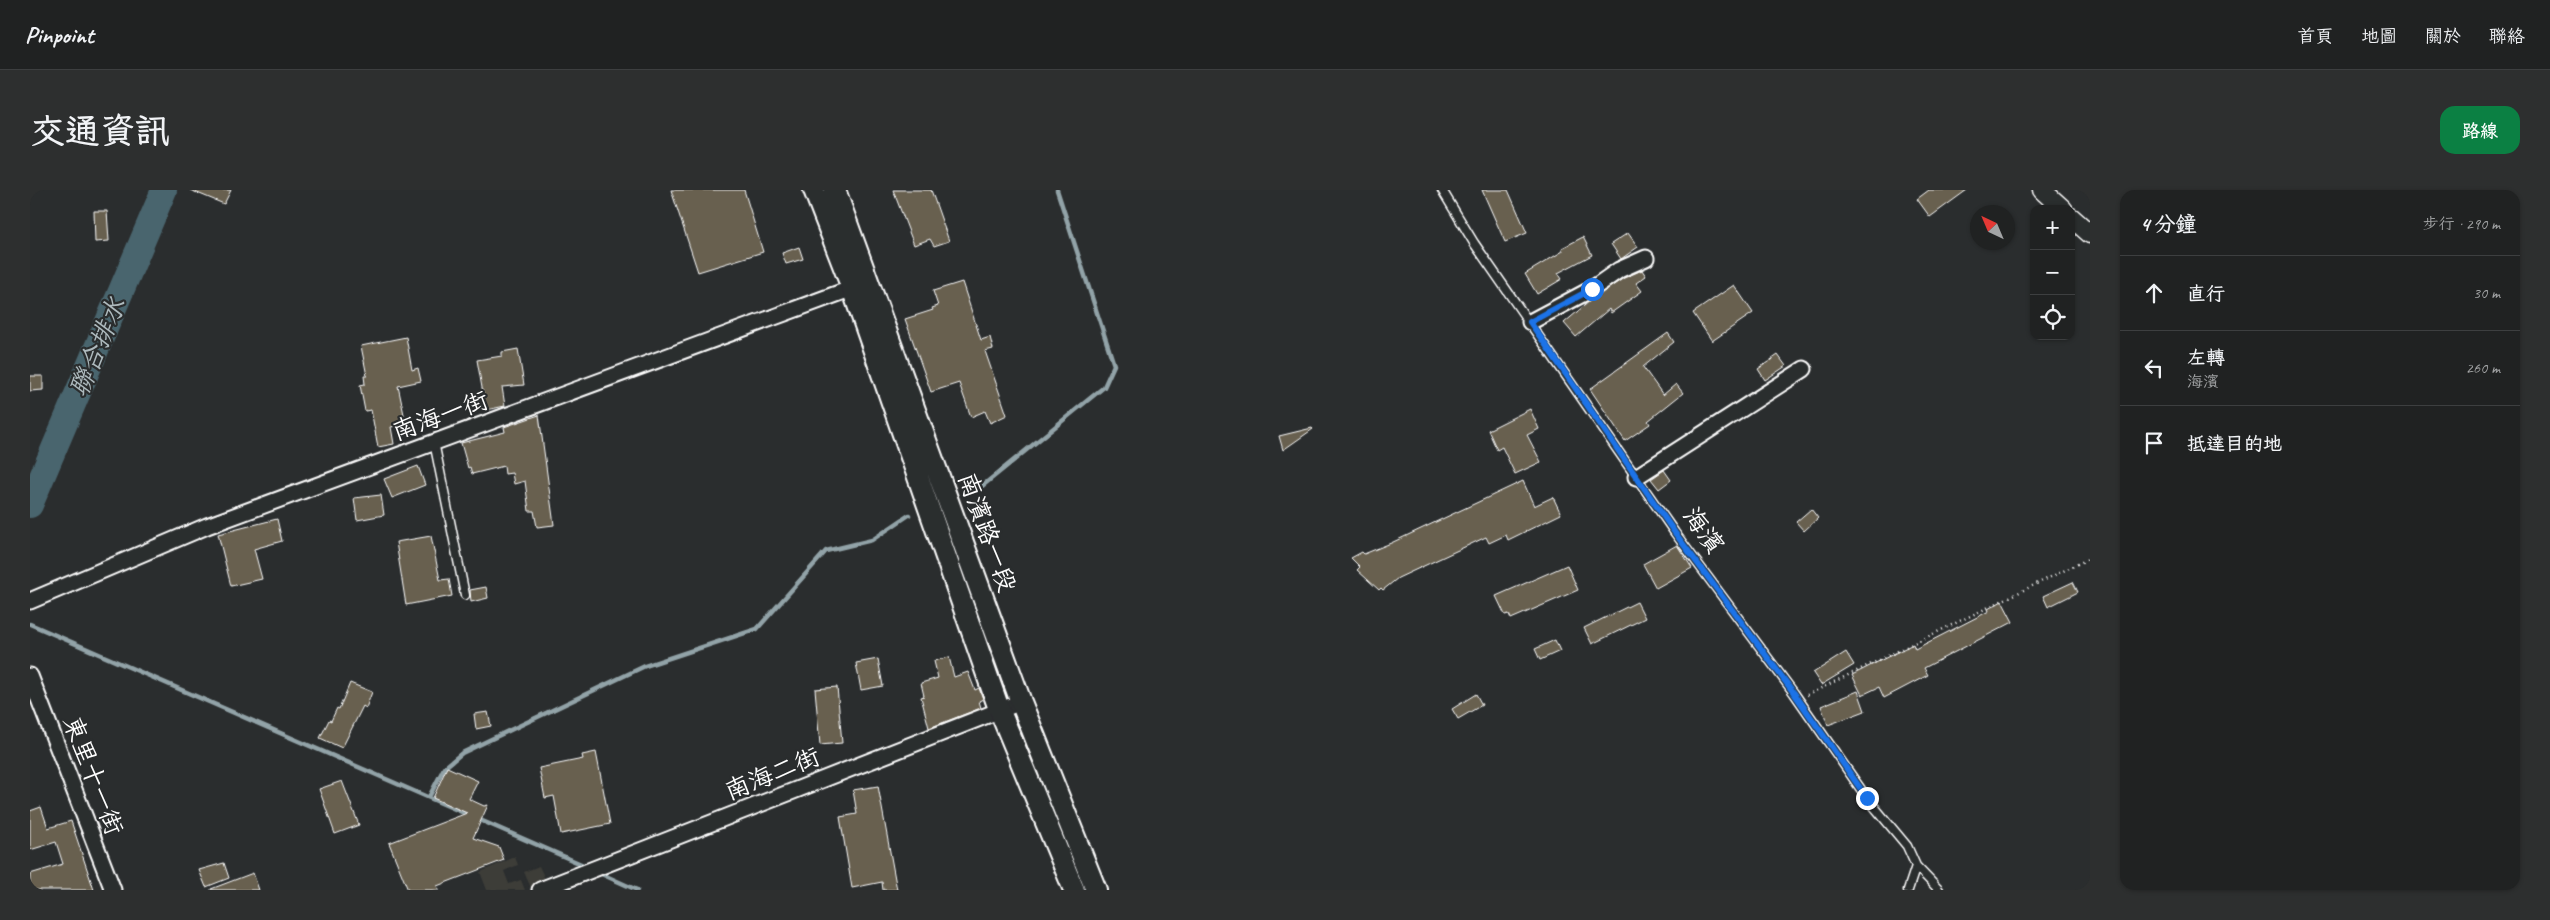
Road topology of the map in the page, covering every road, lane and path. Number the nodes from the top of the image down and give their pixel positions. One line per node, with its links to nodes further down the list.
1 (814, 190): 9 (main road, 南濱路一段)
2 (835, 190): 9 (main road, 南濱路一段)
3 (1442, 190): 10 (lane, 海濱)
4 (2042, 190): 5 (street)
5 (2059, 205)
6 (2075, 221): 7 (street)
7 (2090, 234)
8 (1646, 258): 10 (street)
9 (861, 285): 12 (street, 南海一街); 19 (main road, 南濱路一段); 20 (main road, 南濱路一段)
10 (1530, 322): 13 (lane, 海濱)
11 (1804, 369): 13 (street)
12 (434, 442): 15 (lane); 16 (street, 南海一街)
13 (1636, 477): 18 (lane, 海濱)
14 (2090, 558): 18 (path)
15 (465, 595)
16 (30, 601)
17 (30, 676): 22 (street, 東里十一街)
18 (1799, 699): 21 (lane, 海濱)
19 (1021, 702): 20 (street, 南海二街); 25 (main road, 南濱路一段)
20 (1000, 709): 23 (street, 南海二街); 24 (main road, 南濱路一段)
21 (1916, 866): 26 (lane); 27 (lane, 海濱)
22 (113, 890)
23 (540, 890)
24 (1074, 890)
25 (1096, 890)
26 (1908, 890)
27 (1938, 890)

